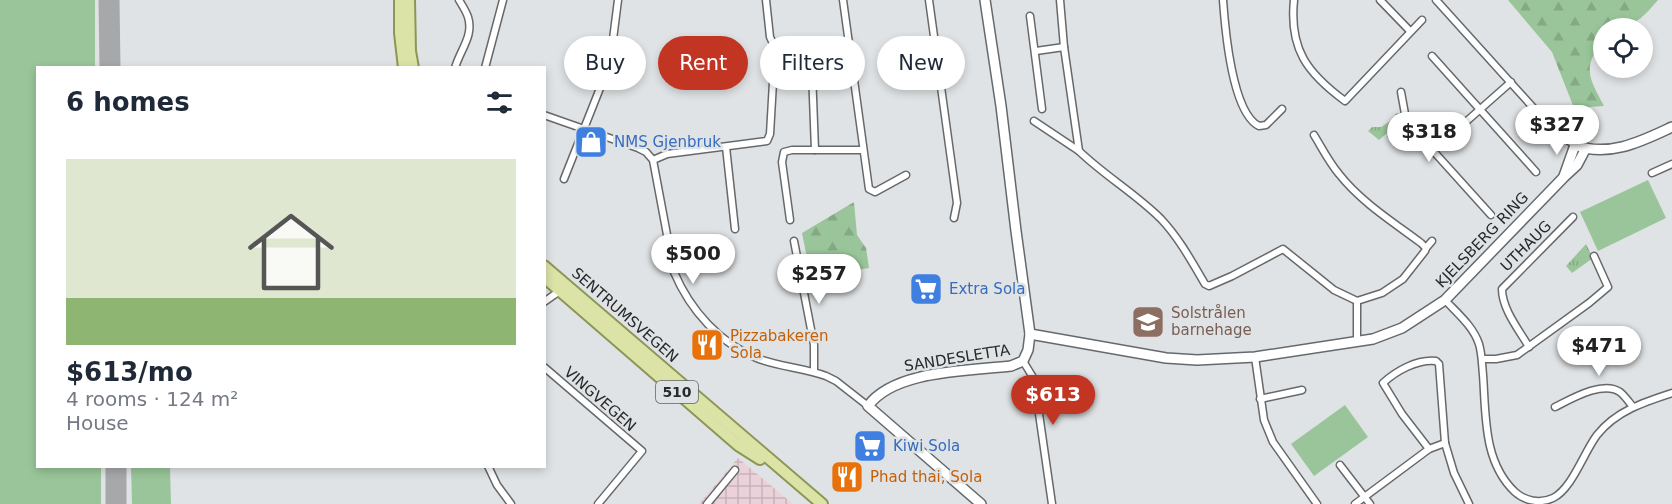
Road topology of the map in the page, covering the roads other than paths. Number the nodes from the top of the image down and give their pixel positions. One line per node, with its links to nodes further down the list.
1 (400, 0): 21 (main road)
2 (409, 0): 22 (main road)
3 (459, 0): 23 (street)
4 (503, 0): 24 (street)
5 (618, 0): 34 (street)
6 (766, 0): 37 (street)
7 (843, 0): 40 (street)
8 (929, 0): 52 (street)
9 (986, 0): 64 (street, SANDESLETTA)
10 (1060, 0): 18 (street)
11 (1223, 0): 29 (street)
12 (1294, 0): 17 (street)
13 (1380, 0): 17 (street)
14 (1436, 0): 25 (street)
15 (1029, 16): 19 (street)
16 (1422, 20): 17 (street)
17 (1410, 31)
18 (1064, 47): 19 (street); 42 (street)
19 (1036, 51): 28 (street)
20 (1432, 56): 30 (street)
21 (404, 66)
22 (413, 66)
23 (456, 66)
24 (485, 66)
25 (1511, 82): 30 (street); 36 (street)
26 (813, 90): 39 (street)
27 (1401, 92): 41 (street)
28 (1042, 109)
29 (1282, 109)
30 (1480, 109): 41 (street); 45 (street)
31 (546, 116): 34 (street)
32 (1034, 122): 42 (street)
33 (1672, 127): 38 (street)
34 (584, 129): 43 (street); 49 (street)
35 (1314, 135): 57 (street)
36 (1575, 145): 38 (street); 48 (street, KJELSBERG RING)
37 (726, 147): 43 (street); 54 (street)
38 (1586, 148): 48 (street, KJELSBERG RING)
39 (815, 150): 40 (street); 53 (street)
40 (863, 150): 47 (street)
41 (1434, 150): 50 (street)
42 (1079, 151): 63 (street)
43 (652, 160): 71 (street)
44 (1672, 164): 46 (street)
45 (1536, 172)
46 (1652, 173)
47 (906, 175)
48 (1563, 177): 61 (street, KJELSBERG RING)
49 (564, 179)
50 (1491, 215)
51 (1573, 217): 66 (street, UTHAUG)
52 (954, 218)
53 (790, 219)
54 (735, 229)
55 (794, 241): 71 (street)
56 (1432, 241): 57 (street)
57 (1426, 248): 63 (street)
58 (1594, 255): 66 (street)
59 (549, 281): 60 (main road, SENTRUMSVEGEN / 510); 88 (main road, SENTRUMSVEGEN / 510)
60 (561, 291): 62 (street); 87 (main road, SENTRUMSVEGEN / 510)
61 (1445, 300): 65 (street, KJELSBERG RING); 68 (street)
62 (546, 301)
63 (1357, 301): 65 (street)
64 (1030, 334): 67 (street, KJELSBERG RING); 69 (street, SANDESLETTA)
65 (1357, 342): 67 (street, KJELSBERG RING)
66 (1529, 347): 68 (street)
67 (1255, 357): 74 (street)
68 (1482, 359): 77 (street)
69 (1023, 361): 75 (street, SANDESLETTA); 90 (street)
70 (546, 369): 85 (street, VINGVEGEN)
71 (814, 371): 75 (street)
72 (1302, 390): 74 (street)
73 (1672, 393): 77 (street)
74 (1260, 399): 91 (street)
75 (868, 406): 89 (street)
76 (1555, 407): 77 (street)
77 (1633, 407)
78 (1444, 443): 79 (street); 79 (street); 94 (street)
79 (1429, 449): 83 (street)
80 (1340, 465): 83 (street)
81 (489, 468): 84 (street)
82 (735, 470): 86 (street)
83 (1365, 497): 92 (street); 93 (street)
84 (511, 504)
85 (598, 504)
86 (706, 504)
87 (812, 504)
88 (822, 504)
89 (981, 504)
90 (1052, 504)
91 (1317, 504)
92 (1355, 504)
93 (1370, 504)
94 (1469, 504)

